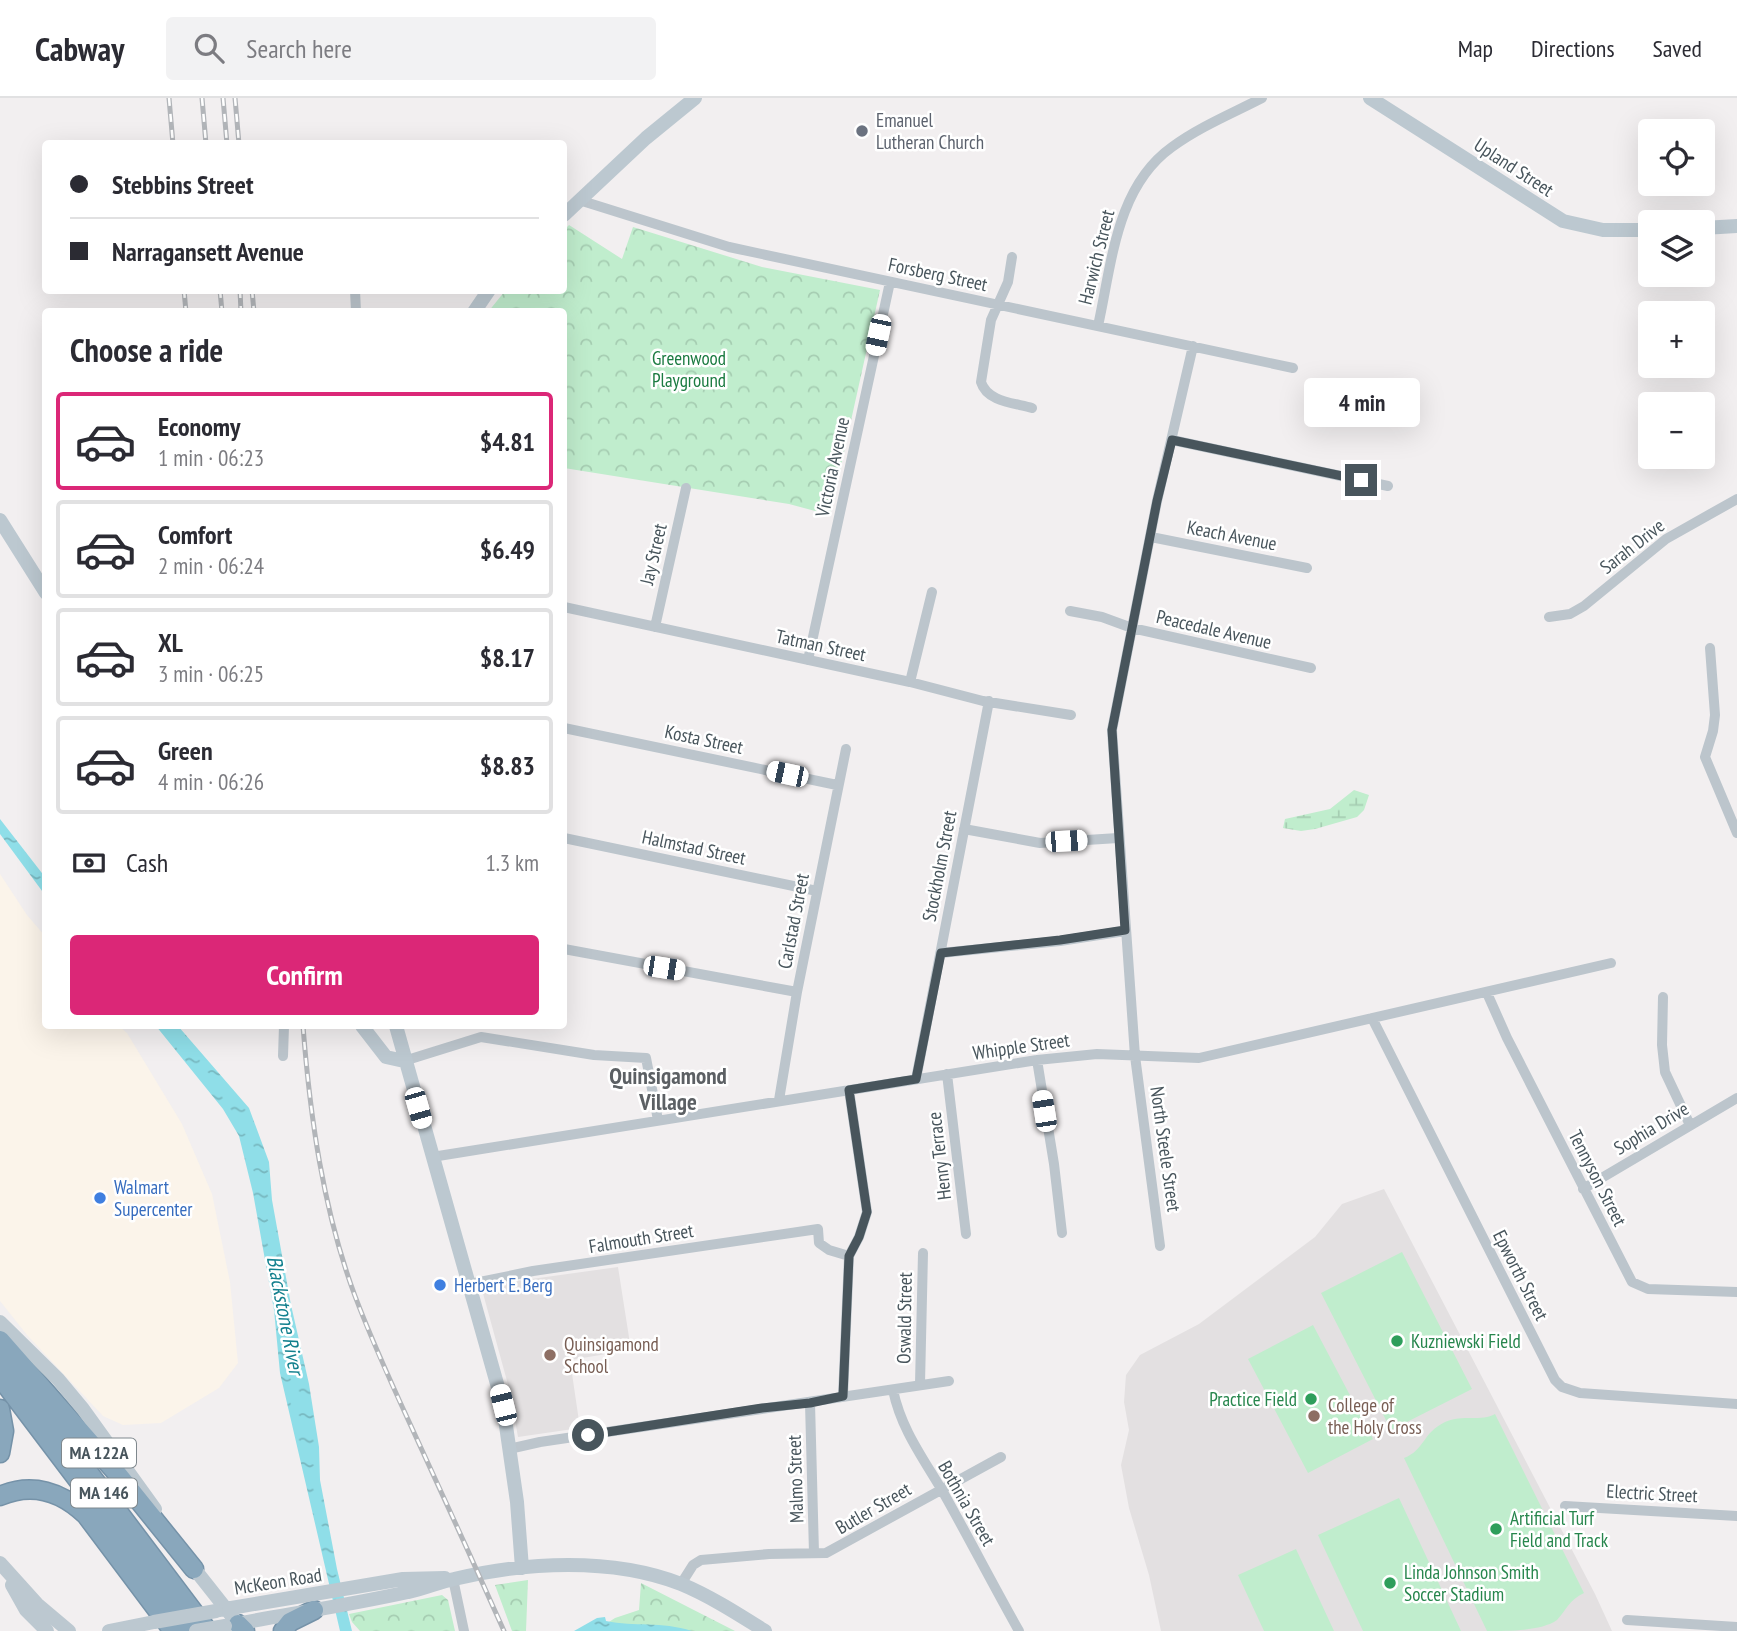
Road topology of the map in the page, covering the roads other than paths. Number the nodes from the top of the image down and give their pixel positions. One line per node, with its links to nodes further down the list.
1 (695, 98): 4 (main road)
2 (1262, 98): 12 (street, Harwich Street)
3 (1370, 98): 8 (main road, Upland Street)
4 (579, 200): 5 (main road); 10 (street, Forsberg Street)
5 (567, 212)
6 (1737, 226): 7 (main road)
7 (1715, 227)
8 (1638, 230)
9 (1012, 257): 11 (street)
10 (890, 282): 11 (street, Forsberg Street); 31 (street, Victoria Avenue)
11 (998, 304): 12 (street, Forsberg Street); 15 (street)
12 (1098, 326): 13 (street, Forsberg Street)
13 (1194, 346): 14 (street, Forsberg Street); 16 (street, North Steele Street)
14 (1293, 368)
15 (1032, 408)
16 (1172, 440): 17 (street); 21 (street, North Steele Street)
17 (1388, 486)
18 (686, 488): 28 (street, Jay Street)
19 (1737, 499): 27 (street, Sarah Drive)
20 (0, 520): 23 (main road)
21 (1151, 537): 22 (street, Keach Avenue); 29 (street, North Steele Street)
22 (1307, 568)
23 (42, 587)
24 (932, 592): 33 (street)
25 (567, 608): 28 (street, Tatman Street)
26 (1070, 611): 29 (street, Peacedale Avenue)
27 (1549, 617)
28 (655, 626): 31 (street, Tatman Street)
29 (1132, 628): 32 (street, Peacedale Avenue); 41 (street, North Steele Street)
30 (1710, 648): 40 (street)
31 (808, 660): 33 (street, Tatman Street)
32 (1311, 668)
33 (910, 682): 34 (street, Tatman Street)
34 (989, 701): 35 (street, Tatman Street); 39 (street, Stockholm Street)
35 (1071, 715)
36 (567, 729): 38 (street, Kosta Street)
37 (846, 749): 38 (street, Carlstad Street)
38 (838, 785): 43 (street, Carlstad Street)
39 (964, 829): 41 (street); 46 (street, Stockholm Street)
40 (1737, 833)
41 (1118, 838): 44 (street, North Steele Street)
42 (567, 839): 43 (street, Halmstad Street)
43 (817, 891): 48 (street, Carlstad Street)
44 (1125, 930): 46 (street); 56 (street, North Steele Street)
45 (567, 950): 48 (street)
46 (941, 953): 60 (street, Stockholm Street)
47 (1611, 963): 49 (street, Whipple Street)
48 (797, 992): 63 (street, Carlstad Street)
49 (1487, 993): 51 (street, Whipple Street); 67 (street, Tennyson Street)
50 (1663, 997): 65 (street)
51 (1373, 1018): 56 (street, Whipple Street); 84 (street, Epworth Street)
52 (284, 1029): 55 (street)
53 (364, 1029): 58 (main road)
54 (397, 1029): 58 (main road)
55 (283, 1056)
56 (1135, 1056): 57 (street, Whipple Street); 70 (street, North Steele Street)
57 (1037, 1060): 59 (street, Whipple Street); 68 (street)
58 (404, 1061): 64 (street); 66 (main road)
59 (947, 1074): 60 (street, Whipple Street); 69 (street, Henry Terrace)
60 (916, 1079): 61 (street, Whipple Street)
61 (849, 1090): 63 (street, Whipple Street); 72 (street)
62 (1737, 1098): 65 (street, Sophia Drive)
63 (779, 1100): 64 (street, Whipple Street)
64 (658, 1120): 66 (street, Whipple Street)
65 (1690, 1125): 67 (street, Sophia Drive)
66 (432, 1157): 73 (main road)
67 (1584, 1189): 74 (street, Tennyson Street)
68 (1062, 1233)
69 (966, 1234)
70 (1160, 1246)
71 (923, 1253): 80 (street, Oswald Street)
72 (849, 1256): 73 (street, Falmouth Street); 82 (street)
73 (470, 1284): 86 (main road)
74 (1737, 1293)
75 (0, 1322): 96 (main road)
76 (0, 1340): 96 (highway, MA 122A)
77 (0, 1355): 103 (highway, MA 146)
78 (0, 1377): 108 (highway, MA 146)
79 (949, 1381): 80 (street)
80 (920, 1384): 81 (street)
81 (893, 1390): 82 (street); 89 (street, Bothnia Street)
82 (843, 1396): 83 (street)
83 (810, 1403): 86 (street); 93 (street, Malmo Street)
84 (1737, 1404)
85 (0, 1409): 87 (highway)
86 (509, 1449): 94 (main road)
87 (0, 1453)
88 (1001, 1457): 89 (street, Butler Street)
89 (941, 1489): 93 (street, Butler Street); 112 (street, Bothnia Street)
90 (0, 1496): 107 (highway)
91 (1565, 1506): 92 (street, Electric Street)
92 (1737, 1516)
93 (814, 1553): 98 (street, Butler Street)
94 (522, 1568): 97 (main road, McKeon Road); 98 (main road, McKeon Road)
95 (4, 1569): 104 (main road); 105 (main road)
96 (194, 1569): 100 (main road, MA 122A)
97 (453, 1579): 99 (main road, McKeon Road); 110 (street)
98 (681, 1584): 111 (main road, McKeon Road)
99 (312, 1602): 100 (main road, McKeon Road); 103 (main road, McKeon Road); 109 (highway)
100 (220, 1610): 103 (main road, MA 122A); 106 (main road, McKeon Road, bridge)
101 (1628, 1620): 102 (street)
102 (1737, 1627)
103 (229, 1628): 108 (main road, McKeon Road, bridge)
104 (47, 1631)
105 (69, 1631)
106 (109, 1631)
107 (173, 1631)
108 (194, 1631)
109 (283, 1631)
110 (464, 1631)
111 (765, 1631)
112 (1019, 1631)

